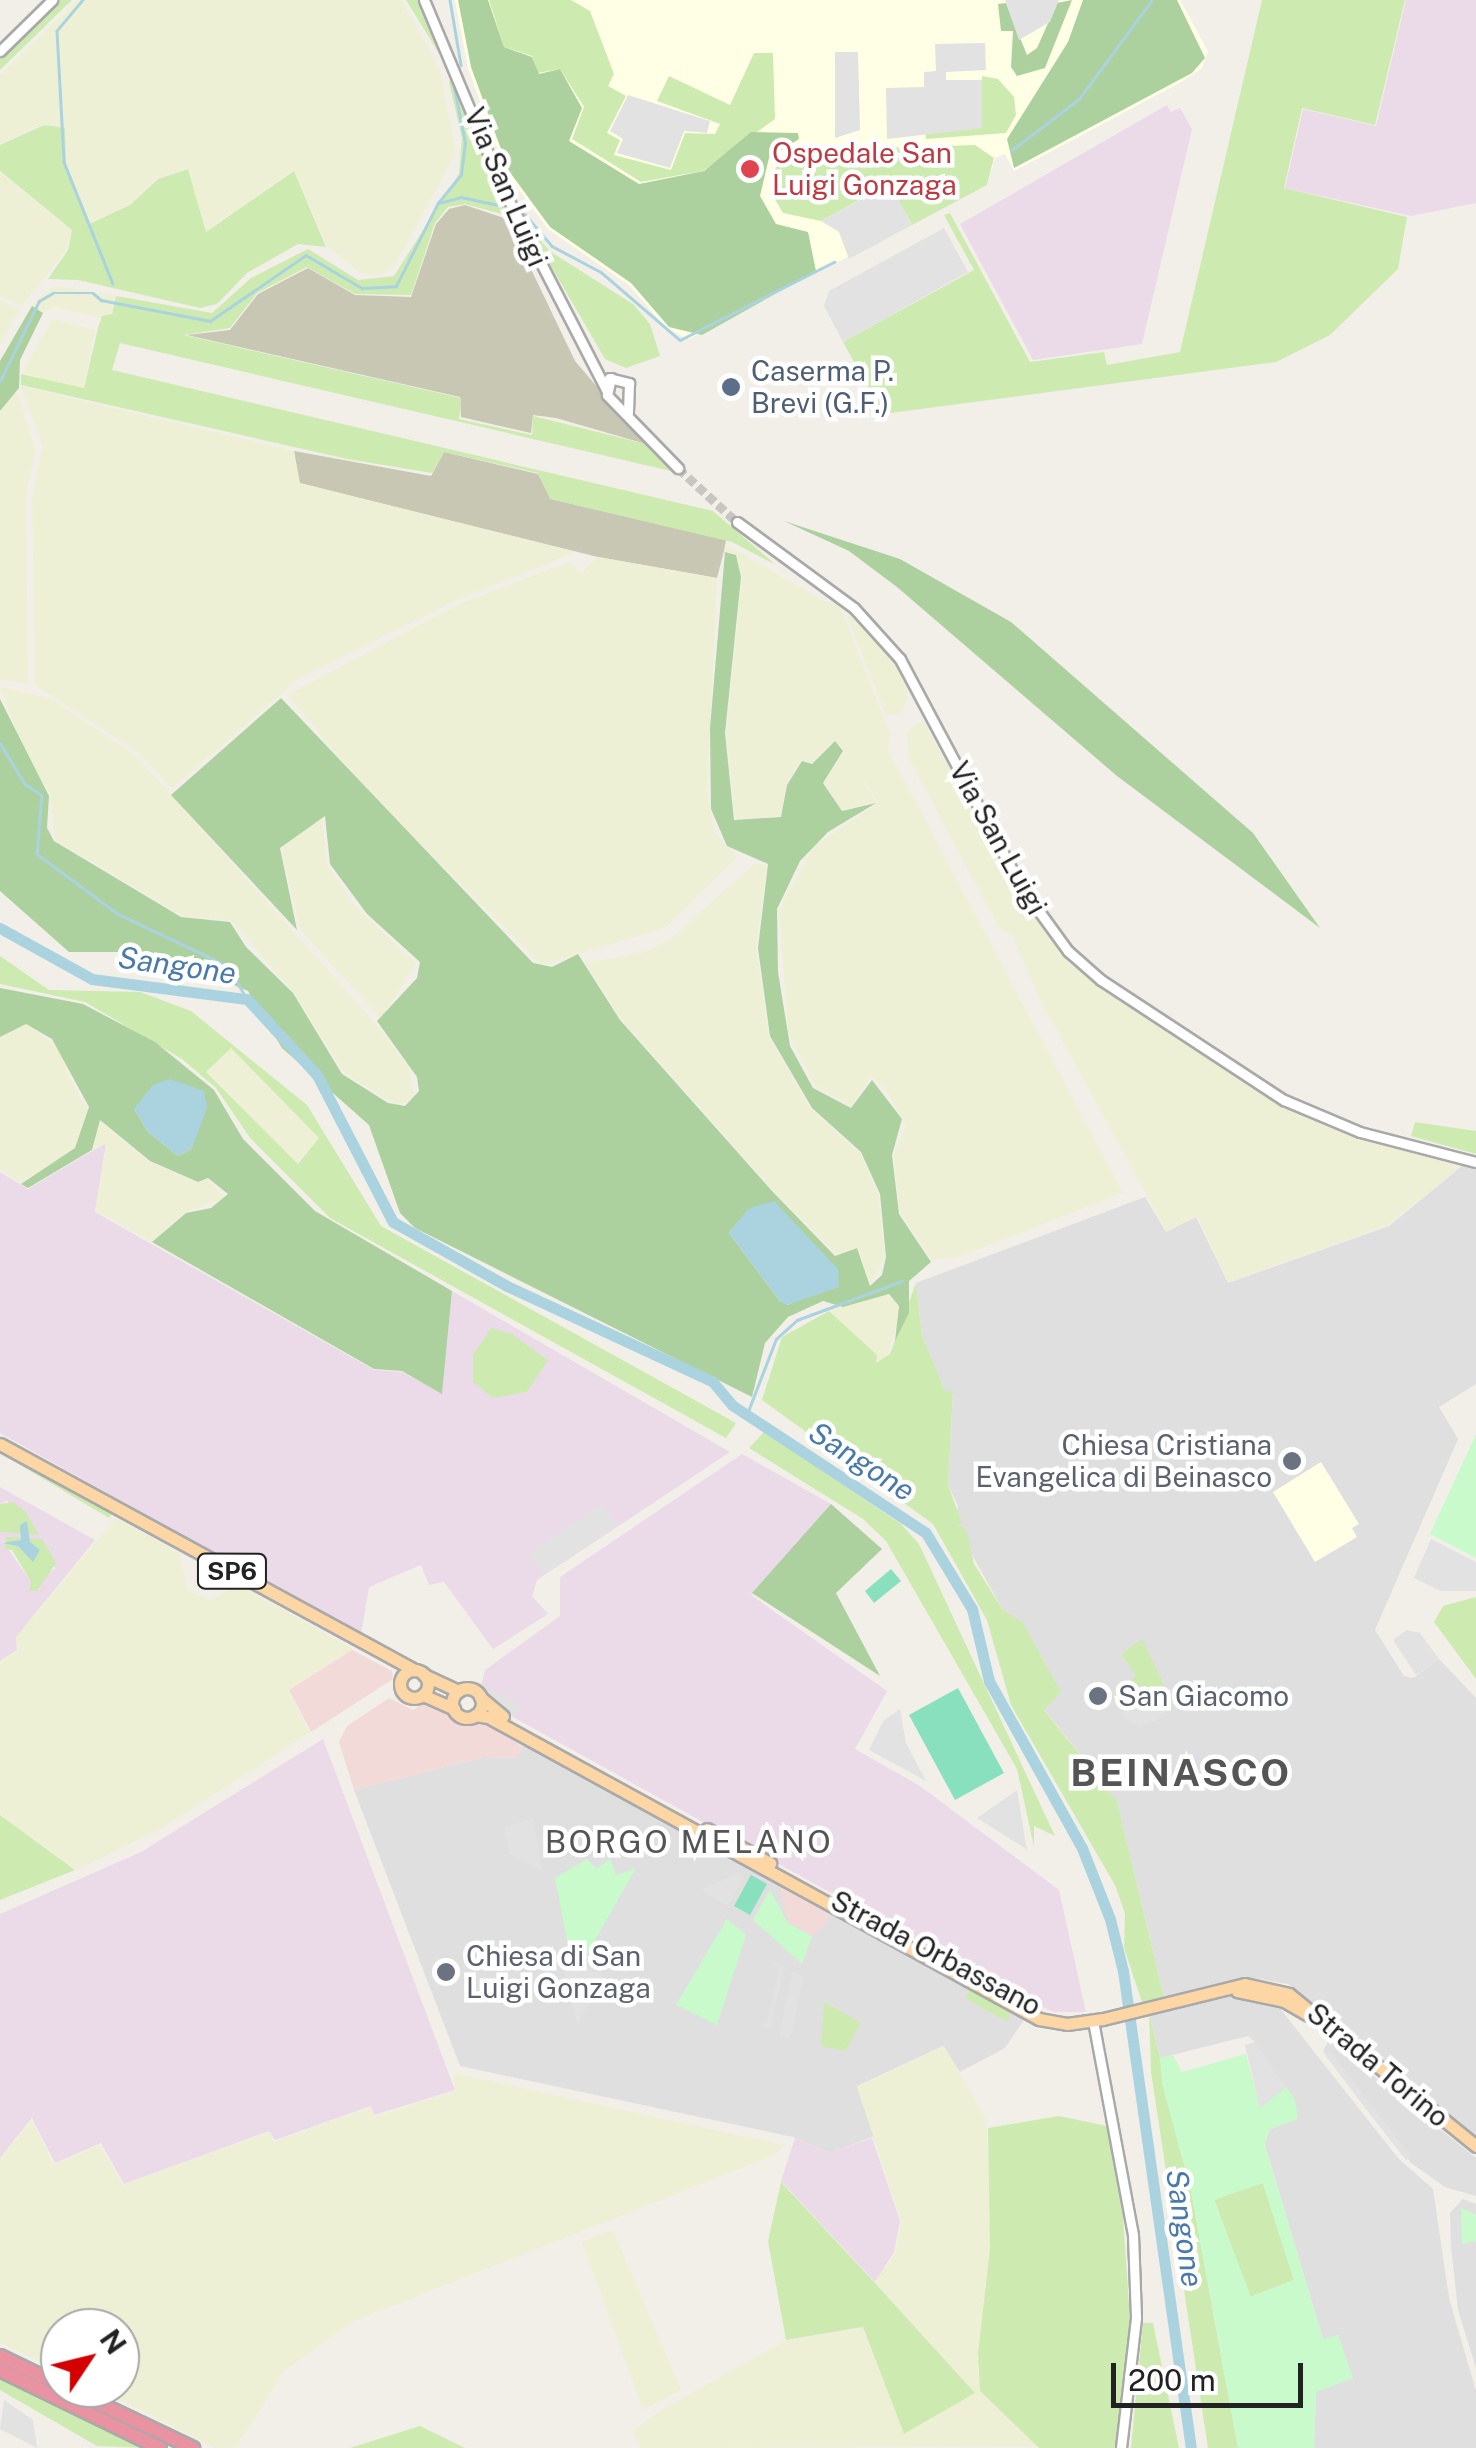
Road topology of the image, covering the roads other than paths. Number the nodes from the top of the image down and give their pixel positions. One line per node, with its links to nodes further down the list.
1 (52, 0): 3 (street)
2 (424, 0): 4 (street, Via San Luigi)
3 (0, 51)
4 (598, 370): 5 (street, Via San Luigi); 6 (street, Via San Luigi)
5 (611, 378): 6 (street); 7 (street, Via San Luigi)
6 (607, 392): 7 (street, Via San Luigi)
7 (620, 401): 8 (street, Via San Luigi)
8 (678, 468)
9 (737, 522): 10 (street, Via San Luigi)
10 (1476, 1162)
11 (0, 1444): 12 (main road, SP6)
12 (389, 1658): 13 (main road, SP6); 14 (main road, SP6)
13 (419, 1672): 14 (main road); 15 (main road); 16 (main road)
14 (402, 1677): 16 (main road)
15 (458, 1691): 17 (main road, Strada Orbassano); 18 (main road)
16 (423, 1695): 18 (main road)
17 (480, 1697): 19 (main road); 21 (main road, Strada Orbassano)
18 (454, 1709): 19 (main road, Strada Orbassano)
19 (474, 1715): 21 (main road, Strada Orbassano)
20 (1218, 1991): 21 (main road, Strada Torino); 22 (main road, Strada Torino); 23 (main road, Strada Torino)
21 (1093, 2020): 30 (street)
22 (1476, 2146)
23 (1476, 2156)
24 (0, 2356): 26 (highway)
25 (0, 2370): 28 (highway)
26 (40, 2375)
27 (109, 2408): 29 (highway)
28 (160, 2448)
29 (193, 2448)
30 (1122, 2448)

